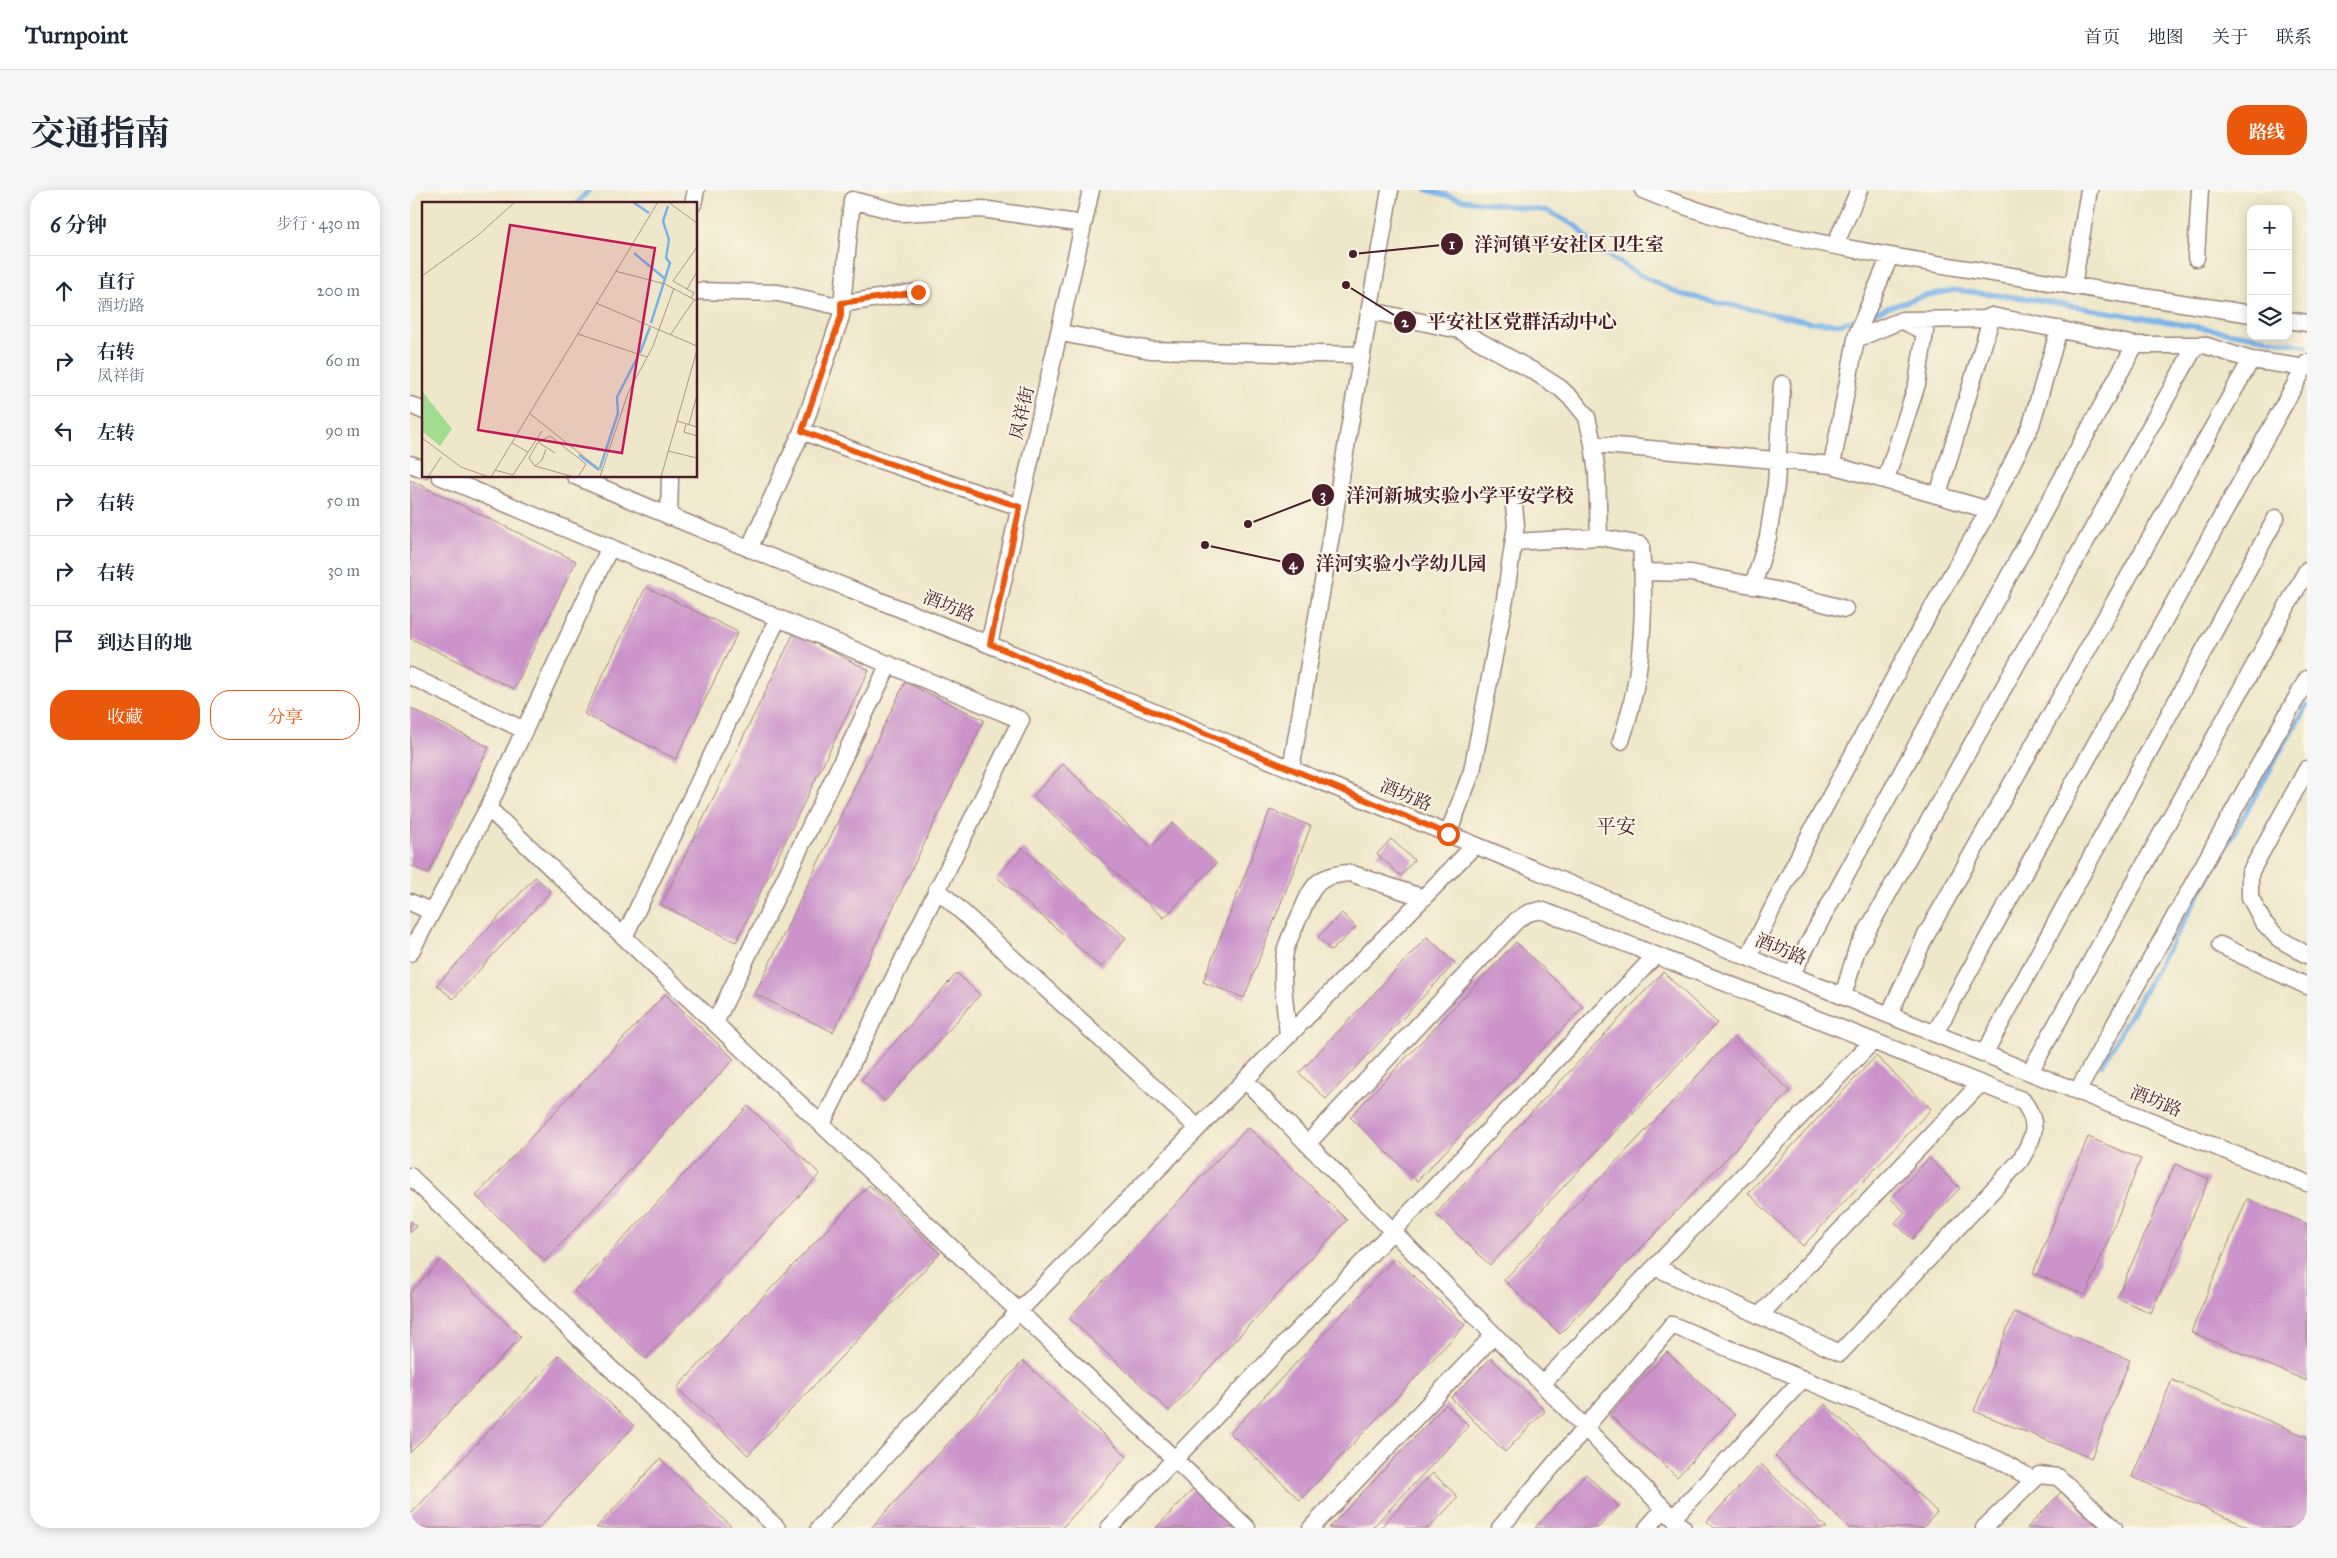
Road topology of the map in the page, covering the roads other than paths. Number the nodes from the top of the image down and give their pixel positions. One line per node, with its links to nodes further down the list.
1 (1091, 190): 7 (street, 凤祥街)
2 (1390, 190): 15 (street)
3 (1643, 190): 8 (street)
4 (1859, 190): 8 (street)
5 (2090, 190): 11 (street)
6 (2200, 190): 10 (street)
7 (1083, 224): 14 (street); 23 (street, 凤祥街)
8 (1836, 245): 9 (street)
9 (1890, 256): 11 (street); 21 (street)
10 (2196, 258)
11 (2073, 286): 16 (street)
12 (698, 291): 14 (street)
13 (918, 292): 14 (street)
14 (841, 303): 32 (street)
15 (1371, 311): 26 (street); 33 (street)
16 (2247, 313)
17 (1992, 316): 18 (street); 22 (street); 42 (street)
18 (1902, 320): 21 (street); 41 (street)
19 (2292, 321): 20 (street)
20 (2307, 323)
21 (1861, 326): 36 (street)
22 (2059, 329): 24 (street); 45 (street)
23 (1060, 333): 26 (street); 44 (street, 凤祥街)
24 (2135, 344): 25 (street); 78 (street)
25 (2196, 345): 27 (street); 80 (street)
26 (1360, 355): 63 (street)
27 (2251, 360): 28 (street); 81 (street)
28 (2306, 366): 83 (street)
29 (1782, 384): 34 (street)
30 (410, 405): 31 (street)
31 (422, 410)
32 (802, 431): 44 (street); 51 (street)
33 (1593, 444): 34 (street); 48 (street)
34 (1778, 458): 36 (street); 54 (street)
35 (410, 464): 37 (street)
36 (1832, 464): 41 (street)
37 (422, 468)
38 (445, 478): 50 (street)
39 (580, 478): 46 (street, 酒坊路)
40 (670, 478): 46 (street)
41 (1886, 479): 42 (street)
42 (1938, 495): 45 (street)
43 (1514, 506): 49 (street)
44 (1020, 507): 57 (street, 凤祥街)
45 (1989, 510): 77 (street)
46 (669, 517): 51 (street, 酒坊路)
47 (2276, 518): 86 (street)
48 (1598, 537): 49 (street); 53 (street)
49 (1514, 542): 66 (street)
50 (610, 548): 56 (street); 61 (street)
51 (749, 548): 57 (street, 酒坊路)
52 (2307, 570): 87 (street)
53 (1644, 572): 54 (street); 62 (street)
54 (1753, 586): 55 (street)
55 (1845, 609)
56 (778, 618): 58 (street); 72 (street)
57 (990, 644): 63 (street, 酒坊路)
58 (888, 664): 68 (street); 82 (street)
59 (410, 676): 61 (street)
60 (2307, 679): 90 (street)
61 (524, 730): 65 (street)
62 (1621, 741)
63 (1291, 769): 66 (street, 酒坊路)
64 (2307, 769): 75 (street)
65 (488, 808): 71 (street); 72 (street)
66 (1448, 834): 67 (street, 酒坊路)
67 (1474, 845): 69 (street); 77 (street, 酒坊路)
68 (938, 890): 91 (street); 92 (street)
69 (1424, 898): 84 (street); 84 (street)
70 (410, 902): 71 (street)
71 (432, 912): 74 (street)
72 (624, 937): 82 (street)
73 (2220, 945): 79 (street)
74 (410, 953)
75 (2307, 955)
76 (1655, 956): 85 (street); 93 (street); 96 (street)
77 (1748, 957): 78 (street, 酒坊路)
78 (1791, 974): 80 (street, 酒坊路)
79 (2307, 986)
80 (1842, 996): 81 (street, 酒坊路)
81 (1889, 1015): 83 (street, 酒坊路)
82 (715, 1023): 91 (street)
83 (1935, 1033): 86 (street, 酒坊路)
84 (1288, 1036): 88 (street)
85 (1872, 1042): 89 (street); 97 (street)
86 (1984, 1054): 87 (street, 酒坊路)
87 (2030, 1072): 90 (street, 酒坊路)
88 (1245, 1080): 92 (street); 93 (street)
89 (1980, 1084): 99 (street); 99 (street)
90 (2077, 1092): 95 (street, 酒坊路)
91 (822, 1124): 98 (street)
92 (1198, 1128): 98 (street)
93 (1307, 1144): 96 (street)
94 (410, 1176): 107 (street)
95 (2307, 1183)
96 (1392, 1231): 100 (street); 104 (street)
97 (1655, 1267): 99 (street); 102 (street)
98 (1020, 1311): 104 (street); 108 (street)
99 (1759, 1316)
100 (1494, 1335): 102 (street); 111 (street)
101 (1803, 1379): 103 (street); 105 (street); 106 (street)
102 (1542, 1384): 103 (street)
103 (1585, 1428): 106 (street); 112 (street)
104 (1174, 1458): 109 (street); 110 (street)
105 (2034, 1480): 114 (street); 115 (street)
106 (1673, 1519): 113 (street)
107 (777, 1528)
108 (819, 1528)
109 (1109, 1528)
110 (1247, 1528)
111 (1311, 1528)
112 (1500, 1528)
113 (1647, 1528)
114 (1984, 1528)
115 (2114, 1528)

